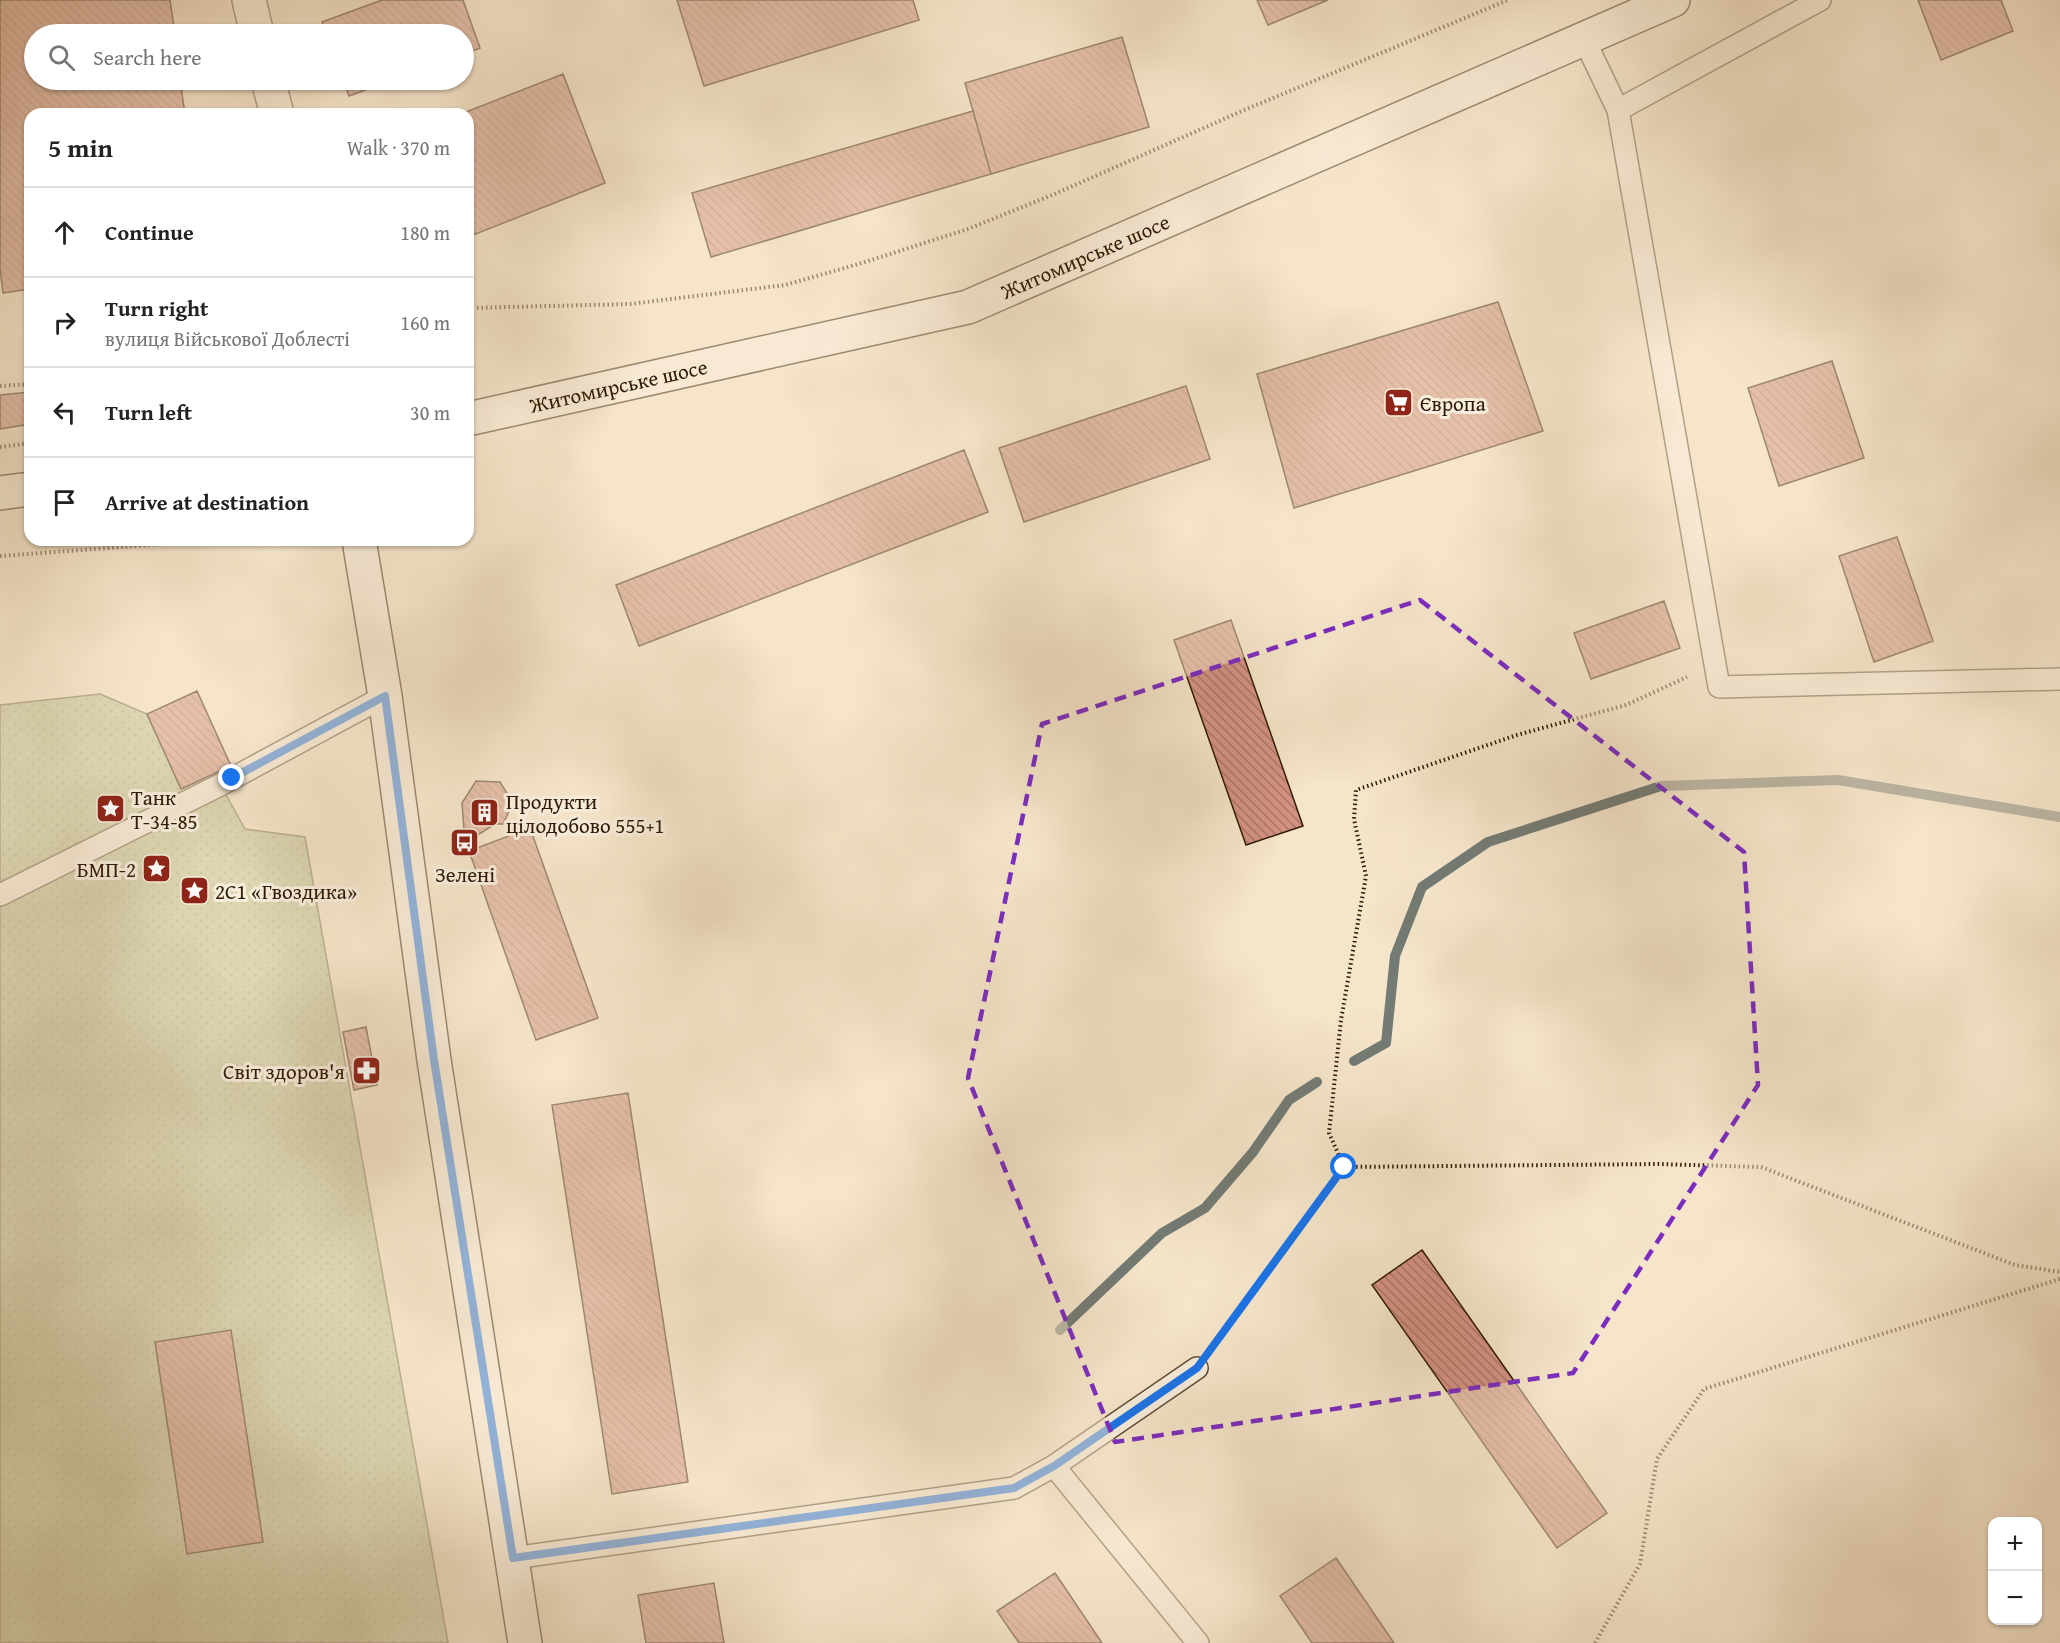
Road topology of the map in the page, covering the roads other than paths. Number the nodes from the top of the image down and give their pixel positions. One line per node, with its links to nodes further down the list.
1 (249, 0): 4 (main road)
2 (1673, 0): 5 (main road, Житомирське шосе)
3 (1820, 0): 8 (lane)
4 (255, 24)
5 (1583, 37): 8 (lane); 9 (main road, Житомирське шосе)
6 (271, 90): 7 (main road)
7 (275, 108)
8 (1618, 110): 13 (lane)
9 (474, 418)
10 (24, 490): 11 (main road)
11 (0, 493)
12 (360, 546): 14 (main road)
13 (2060, 679)
14 (385, 696): 15 (lane); 18 (main road)
15 (0, 895)
16 (1197, 1368): 17 (lane)
17 (1054, 1466): 18 (lane); 20 (lane)
18 (513, 1558): 19 (main road)
19 (525, 1643)
20 (1198, 1643)

